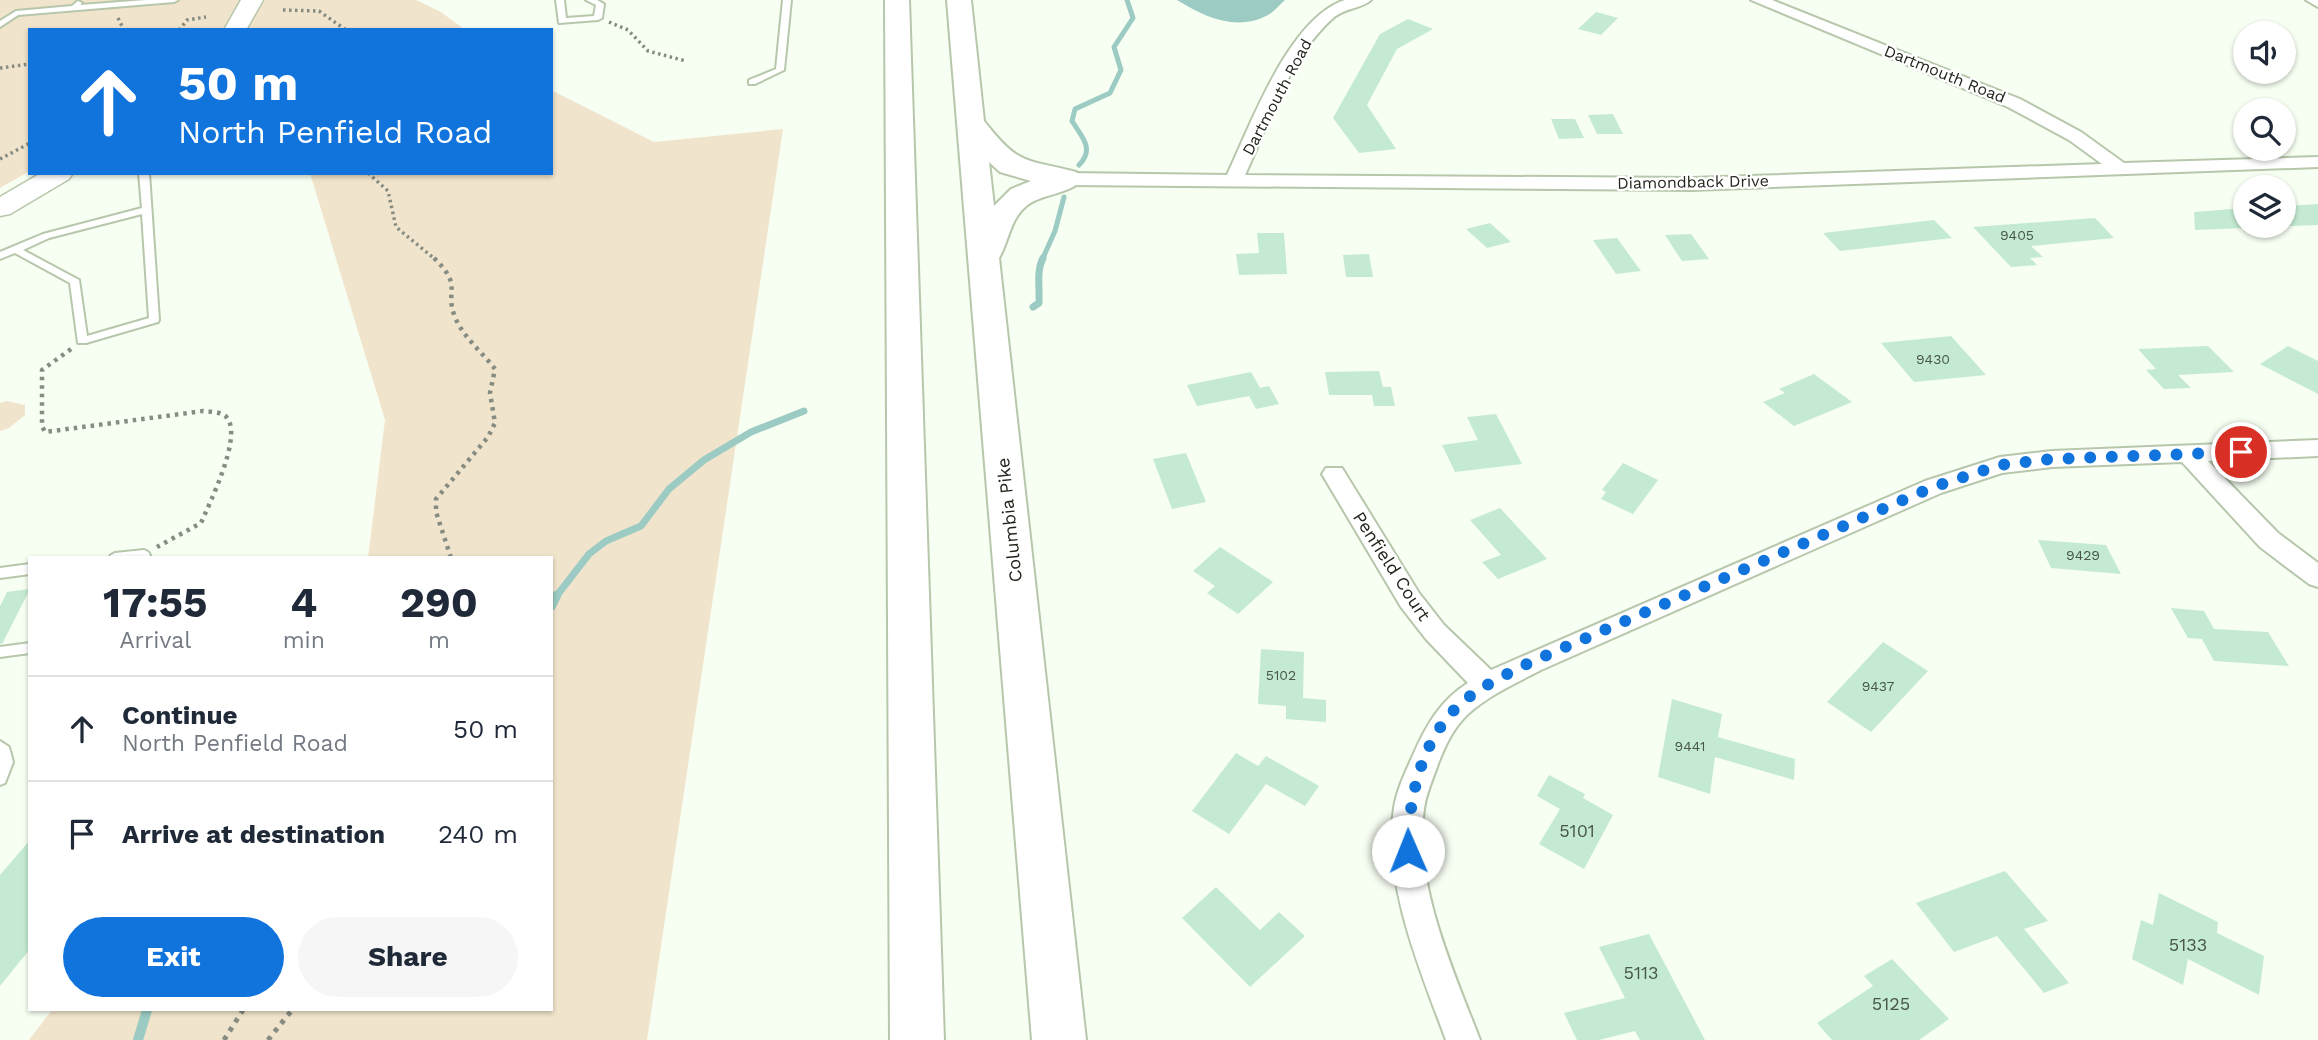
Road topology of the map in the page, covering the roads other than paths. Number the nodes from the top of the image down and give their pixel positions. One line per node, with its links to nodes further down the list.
1 (81, 0): 11 (lane)
2 (174, 0): 11 (lane)
3 (252, 0): 13 (main road)
4 (560, 0): 5 (lane)
5 (590, 0)
6 (787, 0): 14 (lane)
7 (897, 0): 38 (highway)
8 (959, 0): 15 (highway, Columbia Pike)
9 (1363, 0): 21 (street, Dartmouth Road)
10 (1759, 0): 17 (street, Dartmouth Road)
11 (74, 8): 12 (lane)
12 (0, 26)
13 (236, 28)
14 (752, 82)
15 (972, 123): 20 (highway); 26 (highway, Columbia Pike)
16 (2318, 162): 17 (street, Diamondback Drive)
17 (2120, 169): 21 (street, Diamondback Drive)
18 (57, 175): 22 (main road)
19 (144, 175): 23 (lane)
20 (1068, 179): 21 (street, Diamondback Drive); 26 (highway)
21 (1234, 180)
22 (0, 208)
23 (147, 209): 24 (lane); 24 (lane)
24 (15, 249): 25 (lane)
25 (0, 256)
26 (984, 260): 39 (highway, Columbia Pike)
27 (2318, 448): 28 (street)
28 (2189, 455): 32 (street); 35 (street)
29 (1334, 474): 35 (street, Penfield Court)
30 (28, 569): 31 (lane)
31 (0, 573)
32 (2318, 577)
33 (28, 648): 34 (lane)
34 (0, 652)
35 (1487, 684): 40 (street)
36 (0, 747): 37 (lane)
37 (0, 779)
38 (917, 1040)
39 (1059, 1040)
40 (1463, 1040)

